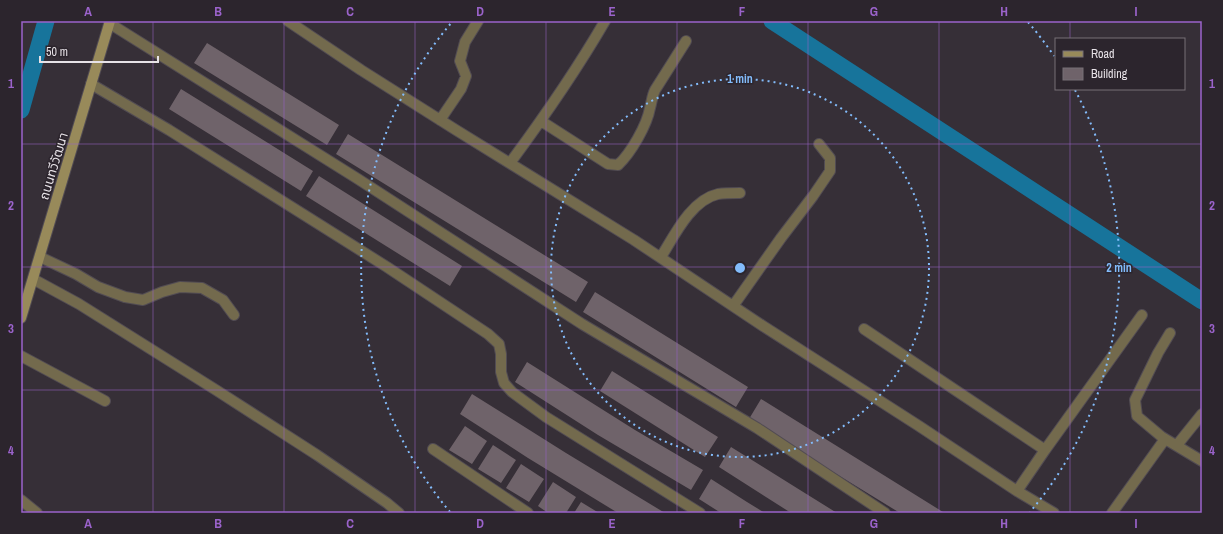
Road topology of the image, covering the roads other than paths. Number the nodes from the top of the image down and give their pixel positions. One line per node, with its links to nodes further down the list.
1 (288, 21): 7 (street)
2 (478, 21): 7 (street)
3 (605, 21): 8 (street)
4 (109, 22): 6 (main road, ถนนทวีวัฒนา); 35 (street)
5 (686, 41): 8 (street)
6 (91, 84): 12 (main road, ถนนทวีวัฒนา); 34 (street)
7 (440, 120): 10 (street)
8 (541, 121): 10 (street)
9 (820, 144): 15 (street)
10 (510, 163): 13 (street)
11 (740, 193): 13 (street)
12 (40, 257): 14 (main road, ถนนทวีวัฒนา); 16 (street)
13 (661, 258): 15 (street)
14 (33, 279): 18 (main road, ถนนทวีวัฒนา); 32 (street)
15 (733, 306): 29 (street)
16 (234, 315)
17 (1142, 315): 27 (street)
18 (21, 318)
19 (864, 329): 27 (street)
20 (1170, 333): 24 (street)
21 (21, 356): 22 (street)
22 (105, 401)
23 (1202, 414): 25 (street)
24 (1165, 439): 25 (street); 37 (street)
25 (1177, 445): 28 (street)
26 (433, 449): 33 (street)
27 (1045, 450): 29 (street)
28 (1202, 461)
29 (1017, 491): 36 (street)
30 (21, 500): 31 (street)
31 (37, 513)
32 (399, 513)
33 (528, 513)
34 (700, 513)
35 (885, 513)
36 (1054, 513)
37 (1112, 513)

